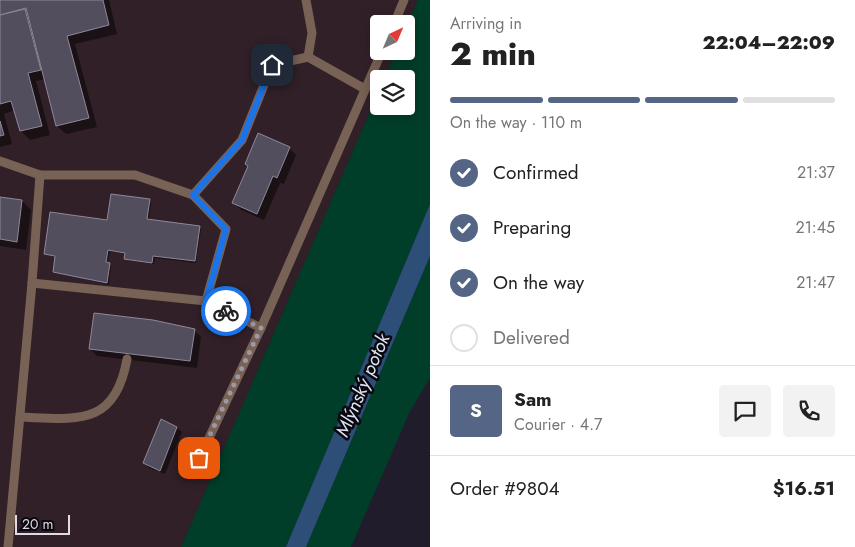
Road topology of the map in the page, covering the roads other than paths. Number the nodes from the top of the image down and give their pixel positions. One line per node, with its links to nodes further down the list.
1 (306, 0): 4 (lane)
2 (404, 0): 3 (lane)
3 (398, 15)
4 (308, 57): 6 (lane); 9 (lane)
5 (378, 60): 6 (lane)
6 (365, 90): 12 (lane)
7 (0, 161): 8 (lane)
8 (40, 175): 9 (lane); 10 (lane)
9 (193, 195): 11 (lane)
10 (32, 283): 11 (lane); 14 (lane)
11 (206, 301): 12 (lane)
12 (261, 328): 15 (lane)
13 (127, 359): 14 (lane)
14 (20, 416): 16 (lane)
15 (192, 474)
16 (8, 547)

